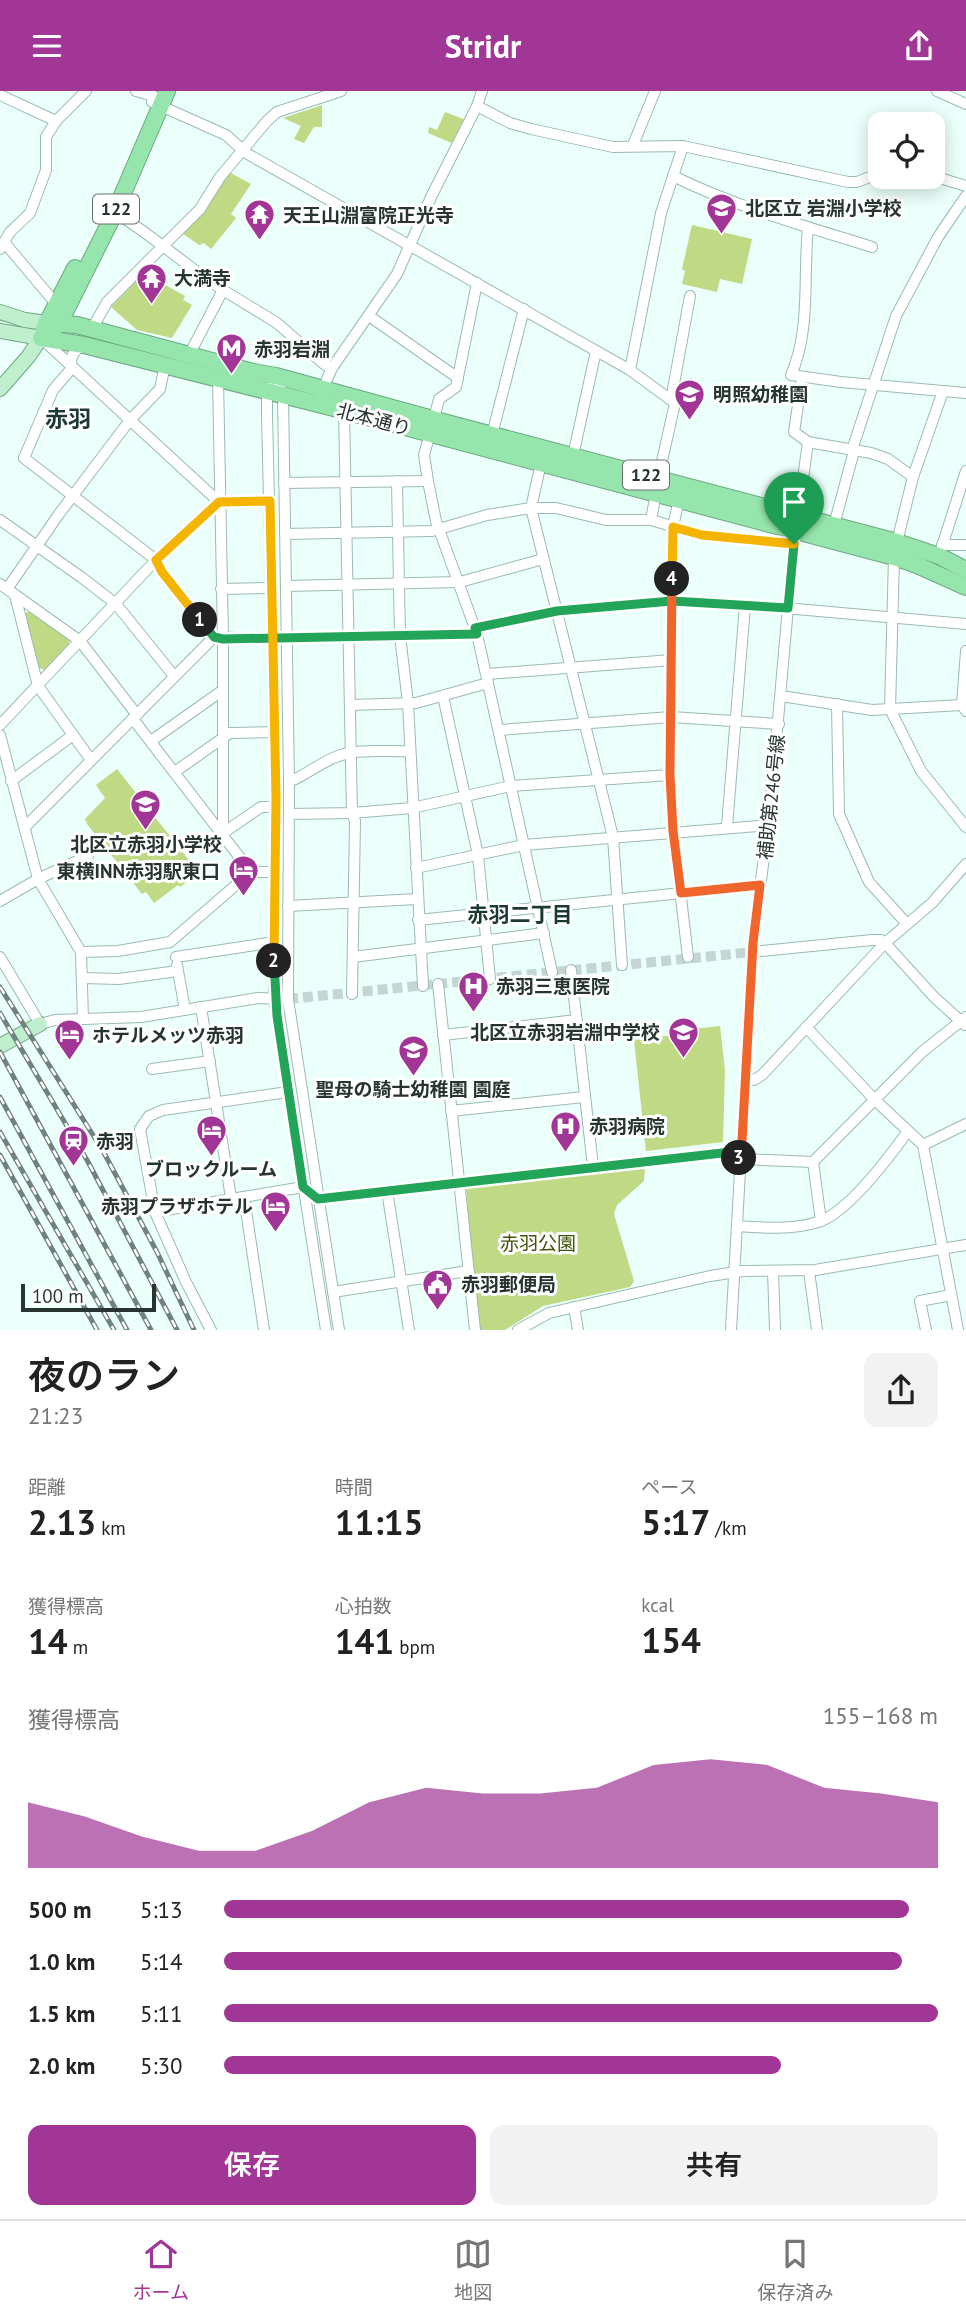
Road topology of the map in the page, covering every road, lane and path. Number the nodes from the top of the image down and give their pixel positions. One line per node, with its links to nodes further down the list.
1 (86, 91): 11 (street)
2 (136, 91): 8 (street)
3 (341, 91): 14 (street)
4 (482, 91): 10 (street)
5 (655, 91): 12 (street)
6 (937, 91): 9 (street)
7 (0, 95): 11 (street)
8 (158, 97): 14 (street); 20 (highway, 122)
9 (966, 104)
10 (477, 106): 12 (street); 24 (street)
11 (56, 121): 23 (street)
12 (633, 145): 13 (street)
13 (683, 146): 15 (street); 16 (street)
14 (241, 150): 22 (street); 24 (street)
15 (673, 176): 21 (street); 42 (street)
16 (868, 178)
17 (945, 180): 18 (street)
18 (966, 186)
19 (966, 196): 47 (street)
20 (111, 209): 22 (street); 29 (highway, 122); 33 (highway, 122)
21 (808, 228): 25 (street); 45 (street)
22 (163, 244): 27 (street); 34 (street)
23 (2, 245): 29 (street)
24 (409, 246): 26 (street); 32 (street)
25 (872, 247)
26 (477, 283): 30 (street); 44 (street)
27 (223, 290): 38 (street); 41 (street)
28 (690, 296): 53 (street)
29 (57, 305): 33 (highway, 122)
30 (524, 309): 37 (street); 58 (street)
31 (0, 312): 33 (main road)
32 (369, 316): 41 (street); 44 (street)
33 (49, 328): 34 (highway, 北本通り / 122); 35 (main road); 36 (highway, 北本通り / 122); 40 (street); 49 (main road)
34 (92, 329): 38 (highway, 北本通り / 122)
35 (0, 331)
36 (84, 345): 39 (highway, 北本通り / 122); 40 (street)
37 (596, 351): 42 (street); 61 (street)
38 (189, 355): 43 (highway, 北本通り / 122)
39 (165, 365): 46 (highway, 北本通り / 122); 56 (street)
40 (72, 368): 56 (street); 70 (street)
41 (332, 368): 48 (street)
42 (630, 370): 53 (street)
43 (276, 376): 48 (highway, 北本通り / 122); 51 (street)
44 (458, 378): 57 (street)
45 (802, 378): 47 (street); 59 (street)
46 (218, 379): 51 (highway, 北本通り / 122); 73 (street)
47 (874, 385): 50 (street); 60 (street)
48 (323, 388): 54 (street); 57 (highway, 北本通り / 122)
49 (0, 389)
50 (943, 391): 52 (street); 64 (street)
51 (275, 393): 54 (highway, 北本通り / 122); 68 (street); 72 (street)
52 (966, 393)
53 (671, 400): 69 (street)
54 (326, 407): 55 (highway, 北本通り / 122)
55 (344, 411): 57 (highway, 北本通り / 122); 67 (street)
56 (130, 421): 70 (street); 73 (street)
57 (431, 427): 58 (highway, 北本通り / 122); 62 (highway, 北本通り / 122); 66 (street)
58 (492, 435): 61 (highway, 北本通り / 122)
59 (808, 442): 60 (street); 80 (street, 補助第246号線)
60 (854, 451): 64 (street); 77 (street)
61 (573, 456): 69 (highway, 北本通り / 122)
62 (541, 463): 69 (highway, 北本通り / 122); 74 (street)
63 (966, 471): 87 (street)
64 (914, 477): 86 (street)
65 (397, 481): 66 (street); 67 (street); 81 (street)
66 (428, 481): 79 (street)
67 (345, 482): 68 (street); 82 (street)
68 (284, 483): 83 (street)
69 (657, 486): 71 (highway, 北本通り / 122); 76 (street); 80 (highway, 北本通り / 122)
70 (74, 495): 85 (street); 89 (street)
71 (679, 499): 78 (street); 80 (highway, 北本通り / 122)
72 (270, 501): 73 (street); 96 (street)
73 (219, 502): 89 (street); 97 (street)
74 (531, 508): 76 (street); 79 (street); 88 (street)
75 (0, 520): 85 (street)
76 (651, 520): 78 (street)
77 (834, 525): 80 (highway, 北本通り / 122); 86 (highway, 北本通り / 122)
78 (673, 527): 80 (street); 99 (street)
79 (440, 529): 81 (street); 91 (street)
80 (796, 530): 86 (highway, 北本通り / 122); 102 (street, 補助第246号線)
81 (398, 532): 82 (street); 92 (street)
82 (346, 533): 83 (street); 93 (street)
83 (285, 534): 94 (street)
84 (966, 545): 87 (street)
85 (37, 546): 98 (street); 100 (street)
86 (895, 550): 87 (highway, 北本通り / 122); 95 (highway, 北本通り / 122); 104 (street)
87 (940, 551): 90 (highway, 北本通り / 122)
88 (542, 559): 91 (street); 103 (street)
89 (156, 560): 100 (street); 109 (street)
90 (966, 570)
91 (460, 582): 92 (street); 106 (street)
92 (400, 583): 93 (street); 107 (street)
93 (346, 584): 94 (street); 108 (street)
94 (286, 586): 110 (street)
95 (966, 587)
96 (272, 588): 97 (street); 111 (street)
97 (221, 589): 109 (street)
98 (7, 590): 112 (street); 118 (street)
99 (672, 601): 101 (street); 103 (street); 114 (street)
100 (116, 604): 112 (street); 116 (street)
101 (745, 606): 102 (street); 129 (street)
102 (788, 608): 104 (street); 121 (street, 補助第246号線)
103 (557, 611): 106 (street); 115 (street)
104 (891, 617): 105 (street); 126 (street)
105 (966, 624)
106 (476, 631): 107 (street); 117 (street)
107 (400, 636): 108 (street); 122 (street)
108 (348, 637): 110 (street); 124 (street)
109 (218, 638): 111 (street); 116 (street); 119 (street)
110 (286, 638): 111 (street); 147 (street)
111 (274, 639): 134 (street)
112 (80, 642): 118 (street); 127 (street)
113 (966, 651): 125 (street)
114 (672, 660): 115 (street); 128 (street)
115 (570, 669): 117 (street); 130 (street)
116 (174, 676): 127 (street)
117 (487, 679): 120 (street); 133 (street)
118 (38, 686): 132 (street); 136 (street)
119 (223, 689): 137 (street); 138 (street)
120 (443, 696): 122 (street); 149 (street)
121 (781, 696): 123 (street); 131 (street, 補助第246号線)
122 (408, 703): 124 (street); 139 (street)
123 (837, 704): 126 (street); 179 (street)
124 (350, 705): 140 (street)
125 (964, 708): 126 (street)
126 (890, 709): 157 (street)
127 (135, 717): 138 (street); 141 (street)
128 (671, 717): 129 (street); 130 (street); 144 (street)
129 (736, 722): 131 (street); 156 (street)
130 (584, 724): 133 (street); 145 (street)
131 (779, 724): 154 (street, 補助第246号線)
132 (0, 725)
133 (499, 730): 148 (street)
134 (275, 733): 137 (street); 150 (street)
135 (0, 735): 142 (street)
136 (73, 735): 141 (street); 146 (street)
137 (223, 737): 143 (street); 159 (street)
138 (151, 741): 143 (street)
139 (410, 751): 140 (street); 151 (street)
140 (350, 752): 147 (street); 152 (street)
141 (91, 760): 155 (street)
142 (4, 769): 146 (street)
143 (176, 771): 159 (street)
144 (670, 775): 145 (street); 158 (street)
145 (598, 780): 148 (street); 160 (street)
146 (11, 781): 155 (street)
147 (289, 782): 153 (street)
148 (511, 786): 149 (street); 161 (street)
149 (464, 796): 151 (street); 162 (street)
150 (276, 807): 159 (street); 167 (street)
151 (412, 808): 152 (street); 165 (street)
152 (352, 813): 153 (street); 174 (street)
153 (289, 814): 175 (street)
154 (769, 825): 156 (street); 169 (street, 補助第246号線)
155 (24, 827): 168 (street)
156 (727, 827): 158 (street)
157 (966, 827)
158 (673, 831): 160 (street); 170 (street)
159 (223, 833): 166 (street)
160 (613, 837): 161 (street); 172 (street)
161 (524, 845): 162 (street); 176 (street)
162 (478, 855): 165 (street); 177 (street)
163 (88, 856): 168 (street)
164 (966, 864): 179 (street)
165 (416, 868): 171 (street)
166 (251, 872): 167 (street); 182 (street)
167 (275, 872): 183 (street)
168 (38, 879): 173 (street); 186 (street)
169 (760, 885): 170 (street); 187 (street, 補助第246号線)
170 (681, 893): 172 (street); 191 (street)
171 (417, 899): 174 (street); 178 (street)
172 (618, 900): 176 (street); 192 (street)
173 (0, 901)
174 (353, 903): 175 (street); 190 (street)
175 (288, 906): 202 (street)
176 (539, 909): 177 (street); 180 (street)
177 (484, 914): 178 (street); 181 (street)
178 (418, 920): 185 (street)
179 (907, 924): 184 (street)
180 (544, 933): 181 (street); 195 (street)
181 (486, 940): 185 (street); 197 (street)
182 (170, 942): 186 (street); 189 (street)
183 (275, 942): 189 (street); 201 (street)
184 (885, 943): 187 (street); 207 (street); 209 (street)
185 (420, 948): 190 (street); 199 (street)
186 (81, 951): 196 (street)
187 (752, 952): 214 (street, 補助第246号線)
188 (0, 957): 208 (street)
189 (176, 957): 194 (street)
190 (353, 957): 200 (street)
191 (688, 957)
192 (622, 965)
193 (571, 970): 206 (street)
194 (177, 971): 196 (street); 204 (street)
195 (552, 972)
196 (83, 978): 205 (street)
197 (490, 979)
198 (438, 984): 210 (street)
199 (423, 986)
200 (352, 994)
201 (274, 998): 202 (street); 203 (street); 215 (street)
202 (288, 999): 231 (street)
203 (201, 1007): 204 (street); 212 (street)
204 (185, 1010): 205 (street)
205 (83, 1019): 208 (street)
206 (577, 1020): 210 (street); 216 (street)
207 (964, 1021): 217 (street)
208 (40, 1024): 211 (main road)
209 (806, 1027): 214 (street); 217 (street)
210 (443, 1035): 219 (street)
211 (0, 1046)
212 (210, 1061): 213 (street); 218 (street)
213 (152, 1069)
214 (746, 1079): 223 (street, 補助第246号線)
215 (288, 1092): 218 (street); 227 (street)
216 (584, 1097): 219 (street); 225 (street)
217 (875, 1100): 221 (street); 224 (street)
218 (216, 1103): 230 (street); 232 (street)
219 (451, 1111): 226 (street)
220 (966, 1124): 222 (street)
221 (908, 1131): 222 (street); 233 (street)
222 (923, 1145): 236 (street)
223 (741, 1159): 224 (street); 225 (street); 234 (street, 補助第246号線)
224 (813, 1162): 233 (street)
225 (593, 1167): 226 (street)
226 (459, 1183): 228 (street); 237 (street)
227 (303, 1187): 229 (street); 231 (street); 245 (street)
228 (387, 1191): 231 (street); 241 (street)
229 (244, 1197): 230 (street); 247 (street)
230 (232, 1198): 232 (street)
231 (318, 1199): 242 (street)
232 (156, 1212): 246 (street)
233 (821, 1221): 234 (street)
234 (737, 1226): 240 (street, 補助第246号線)
235 (966, 1245): 236 (street)
236 (944, 1250): 239 (street); 243 (street)
237 (468, 1271): 241 (street); 250 (street)
238 (773, 1271): 239 (street); 240 (street); 254 (street)
239 (809, 1271): 255 (street)
240 (734, 1272): 244 (street); 253 (street, 補助第246号線)
241 (401, 1282): 242 (street); 249 (street)
242 (333, 1292): 248 (street)
243 (951, 1295): 256 (street); 257 (street)
244 (574, 1307): 251 (street); 252 (street)
245 (322, 1329)
246 (211, 1330)
247 (264, 1330)
248 (339, 1330)
249 (409, 1330)
250 (475, 1330)
251 (518, 1330)
252 (578, 1330)
253 (731, 1330)
254 (775, 1330)
255 (817, 1330)
256 (926, 1330)
257 (958, 1330)

